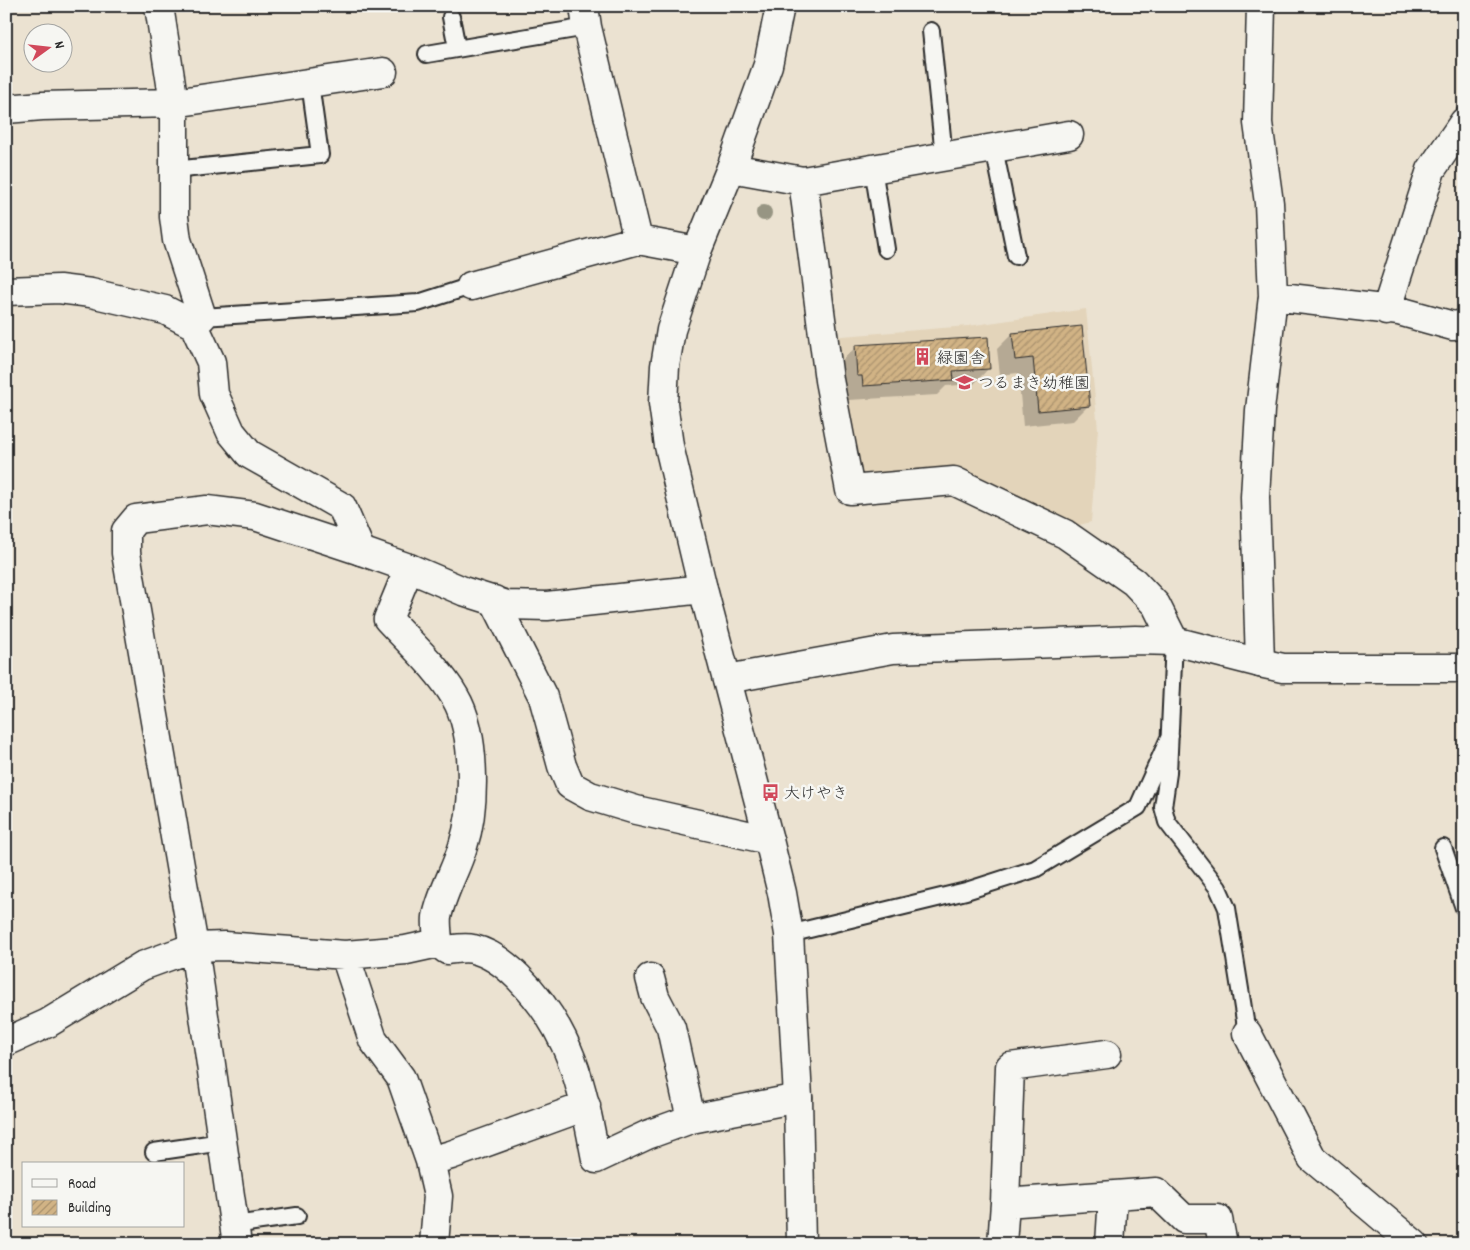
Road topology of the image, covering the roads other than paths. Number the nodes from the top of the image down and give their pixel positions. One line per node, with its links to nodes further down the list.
1 (159, 6): 11 (street)
2 (780, 6): 17 (street)
3 (1260, 6): 27 (street)
4 (586, 16): 7 (lane); 21 (street)
5 (451, 17): 7 (lane)
6 (932, 31): 16 (lane)
7 (457, 48): 8 (lane)
8 (427, 54)
9 (383, 72): 10 (street)
10 (310, 83): 11 (street); 19 (lane)
11 (174, 102): 12 (street); 19 (street)
12 (6, 109)
13 (1464, 122): 28 (street)
14 (1069, 135): 15 (street)
15 (994, 148): 16 (street); 24 (lane)
16 (944, 156): 18 (street)
17 (731, 168): 20 (street); 23 (street)
18 (873, 168): 20 (street); 22 (lane)
19 (174, 170): 29 (street)
20 (803, 180): 35 (street)
21 (638, 240): 23 (street); 25 (street)
22 (886, 249)
23 (697, 251): 33 (street)
24 (1016, 256)
25 (471, 286): 29 (lane)
26 (6, 292): 29 (street)
27 (1273, 296): 28 (street); 36 (street)
28 (1386, 310): 30 (street)
29 (198, 321): 31 (street)
30 (1464, 324)
31 (361, 551): 32 (street); 45 (street)
32 (409, 568): 34 (street); 44 (street)
33 (703, 589): 34 (street); 38 (street)
34 (494, 600): 40 (street)
35 (1174, 641): 36 (street); 38 (street); 39 (lane)
36 (1260, 664): 37 (street)
37 (1464, 668)
38 (727, 679): 40 (street)
39 (1170, 736): 43 (lane); 48 (lane)
40 (769, 840): 43 (street)
41 (1443, 848): 42 (lane)
42 (1464, 908)
43 (789, 934): 51 (street)
44 (438, 943): 46 (street); 52 (street)
45 (194, 947): 46 (street); 49 (street); 54 (street)
46 (345, 954): 56 (street)
47 (650, 978): 53 (street)
48 (1247, 1033): 66 (street)
49 (6, 1042)
50 (1108, 1054): 58 (street)
51 (798, 1098): 53 (street); 62 (street)
52 (586, 1106): 53 (street); 56 (street)
53 (691, 1120)
54 (222, 1142): 55 (lane); 60 (street)
55 (154, 1152)
56 (430, 1161): 61 (street)
57 (1113, 1196): 58 (street); 64 (street); 65 (street)
58 (1005, 1204): 63 (street)
59 (297, 1216): 60 (lane)
60 (235, 1234)
61 (434, 1244)
62 (801, 1244)
63 (1002, 1244)
64 (1110, 1244)
65 (1222, 1244)
66 (1414, 1244)

